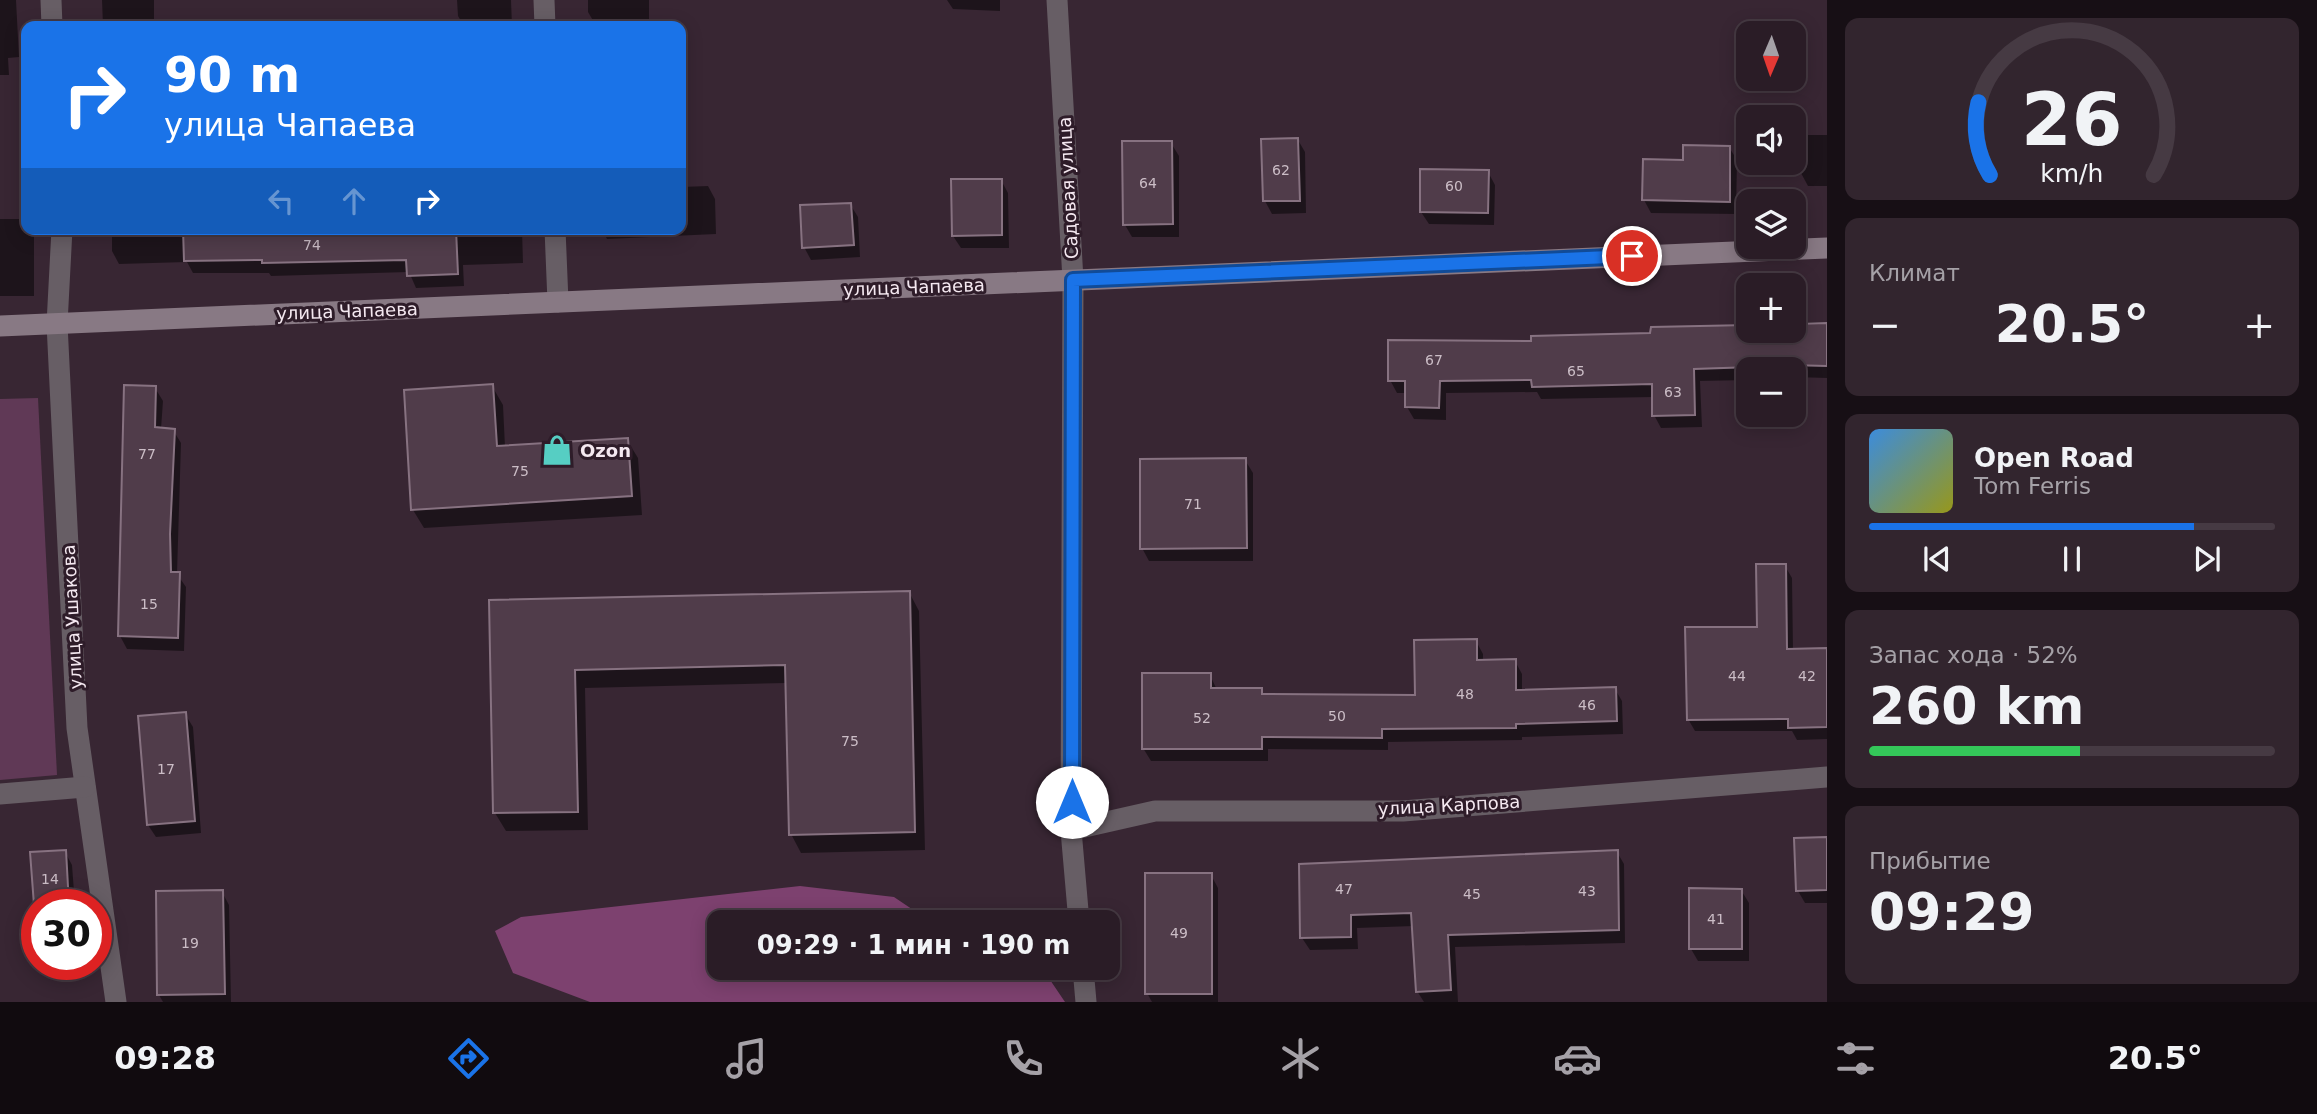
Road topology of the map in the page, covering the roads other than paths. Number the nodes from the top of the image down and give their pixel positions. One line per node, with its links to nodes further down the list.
1 (51, 0): 4 (street)
2 (544, 0): 5 (street)
3 (1057, 0): 9 (street, Садовая улица)
4 (52, 21)
5 (545, 21)
6 (62, 235): 11 (street, улица Ушакова)
7 (555, 235): 10 (street)
8 (1827, 247): 9 (street, улица Чапаева)
9 (1073, 280): 10 (street, улица Чапаева); 16 (street, Садовая улица)
10 (558, 302): 11 (street, улица Чапаева)
11 (57, 324): 12 (street, улица Чапаева); 14 (street, улица Ушакова)
12 (0, 326)
13 (1827, 777): 16 (street, улица Карпова)
14 (85, 787): 15 (street); 19 (street, улица Ушакова)
15 (0, 794)
16 (1072, 830): 17 (street, Садовая улица)
17 (1078, 910)
18 (1084, 980): 20 (street)
19 (116, 1002)
20 (1086, 1002)

